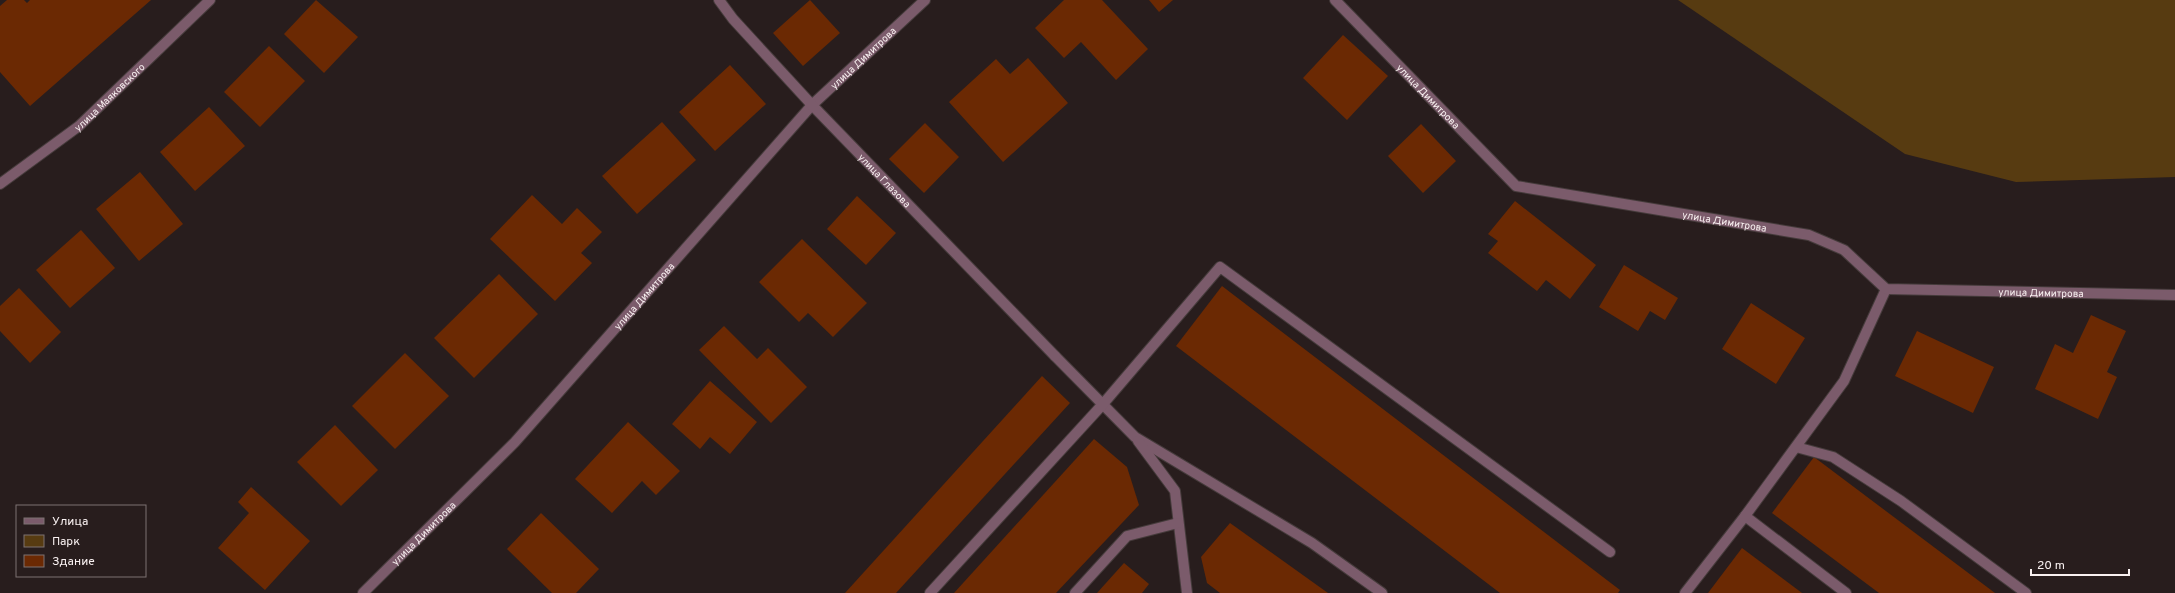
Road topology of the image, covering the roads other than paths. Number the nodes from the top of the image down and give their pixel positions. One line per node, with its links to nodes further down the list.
1 (210, 0): 6 (street, улица Маяковского)
2 (719, 0): 5 (street, улица Глазова)
3 (925, 0): 5 (street, улица Димитрова)
4 (1335, 0): 7 (street, улица Димитрова)
5 (812, 105): 9 (street, улица Глазова); 15 (street, улица Димитрова)
6 (0, 184)
7 (1886, 289): 8 (street, улица Димитрова); 11 (street)
8 (2175, 295)
9 (1103, 404): 10 (street, улица Глазова); 14 (street); 16 (street)
10 (1135, 437): 13 (street); 19 (street)
11 (1796, 447): 12 (street); 22 (street)
12 (1745, 516): 20 (street); 21 (street)
13 (1178, 522): 17 (street); 18 (street)
14 (1610, 552)
15 (363, 593)
16 (930, 593)
17 (1075, 593)
18 (1188, 593)
19 (1382, 593)
20 (1685, 593)
21 (1846, 593)
22 (2026, 593)

